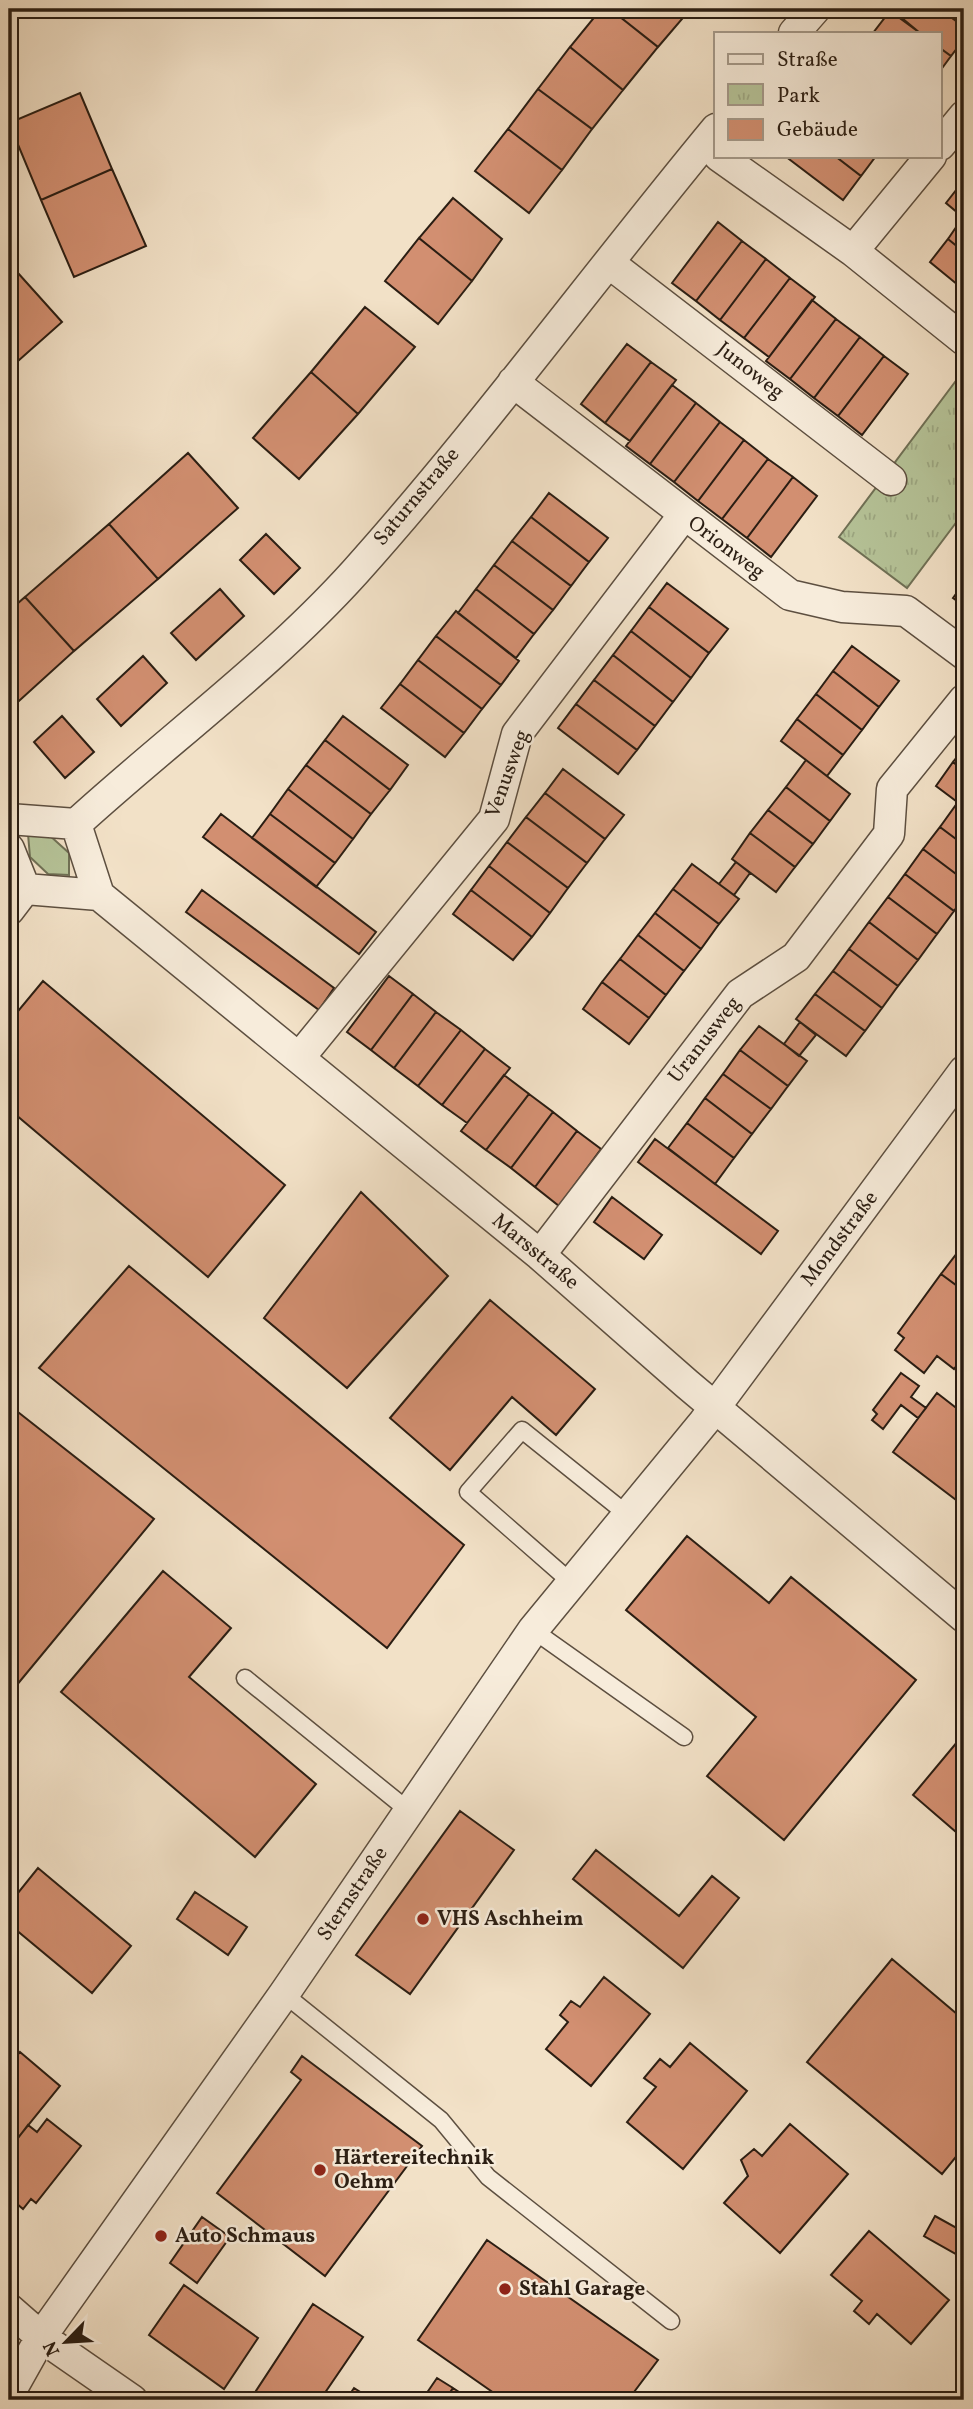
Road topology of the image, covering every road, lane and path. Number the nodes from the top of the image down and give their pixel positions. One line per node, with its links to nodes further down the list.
1 (815, 9): 2 (street)
2 (795, 32)
3 (964, 116): 4 (street)
4 (942, 143)
5 (713, 146): 9 (street, Saturnstraße)
6 (729, 158): 8 (street)
7 (929, 158): 8 (street)
8 (853, 251): 10 (street)
9 (609, 262): 11 (street, Saturnstraße); 12 (street, Junoweg)
10 (964, 340)
11 (513, 382): 13 (street, Orionweg); 17 (street, Saturnstraße)
12 (891, 480)
13 (682, 516): 14 (street, Orionweg); 21 (street, Venusweg)
14 (964, 654)
15 (964, 700): 23 (street, Uranusweg)
16 (9, 819): 17 (street)
17 (76, 824): 19 (street)
18 (9, 849): 20 (street)
19 (99, 895): 20 (street); 21 (street, Marsstraße)
20 (17, 900)
21 (299, 1058): 23 (street, Marsstraße)
22 (964, 1071): 24 (street, Mondstraße)
23 (540, 1255): 24 (street, Marsstraße)
24 (715, 1407): 25 (street, Sternstraße); 27 (street, Marsstraße)
25 (628, 1515): 26 (street, Sternstraße); 26 (lane)
26 (572, 1583): 28 (street, Sternstraße)
27 (964, 1617)
28 (533, 1630): 30 (lane); 31 (street, Sternstraße)
29 (245, 1678): 31 (lane)
30 (684, 1737)
31 (409, 1811): 32 (street, Sternstraße)
32 (284, 1994): 34 (lane); 35 (street, Sternstraße)
33 (9, 2309): 35 (street)
34 (671, 2321)
35 (41, 2337): 36 (street, Sternstraße); 37 (street)
36 (9, 2394)
37 (132, 2400)

